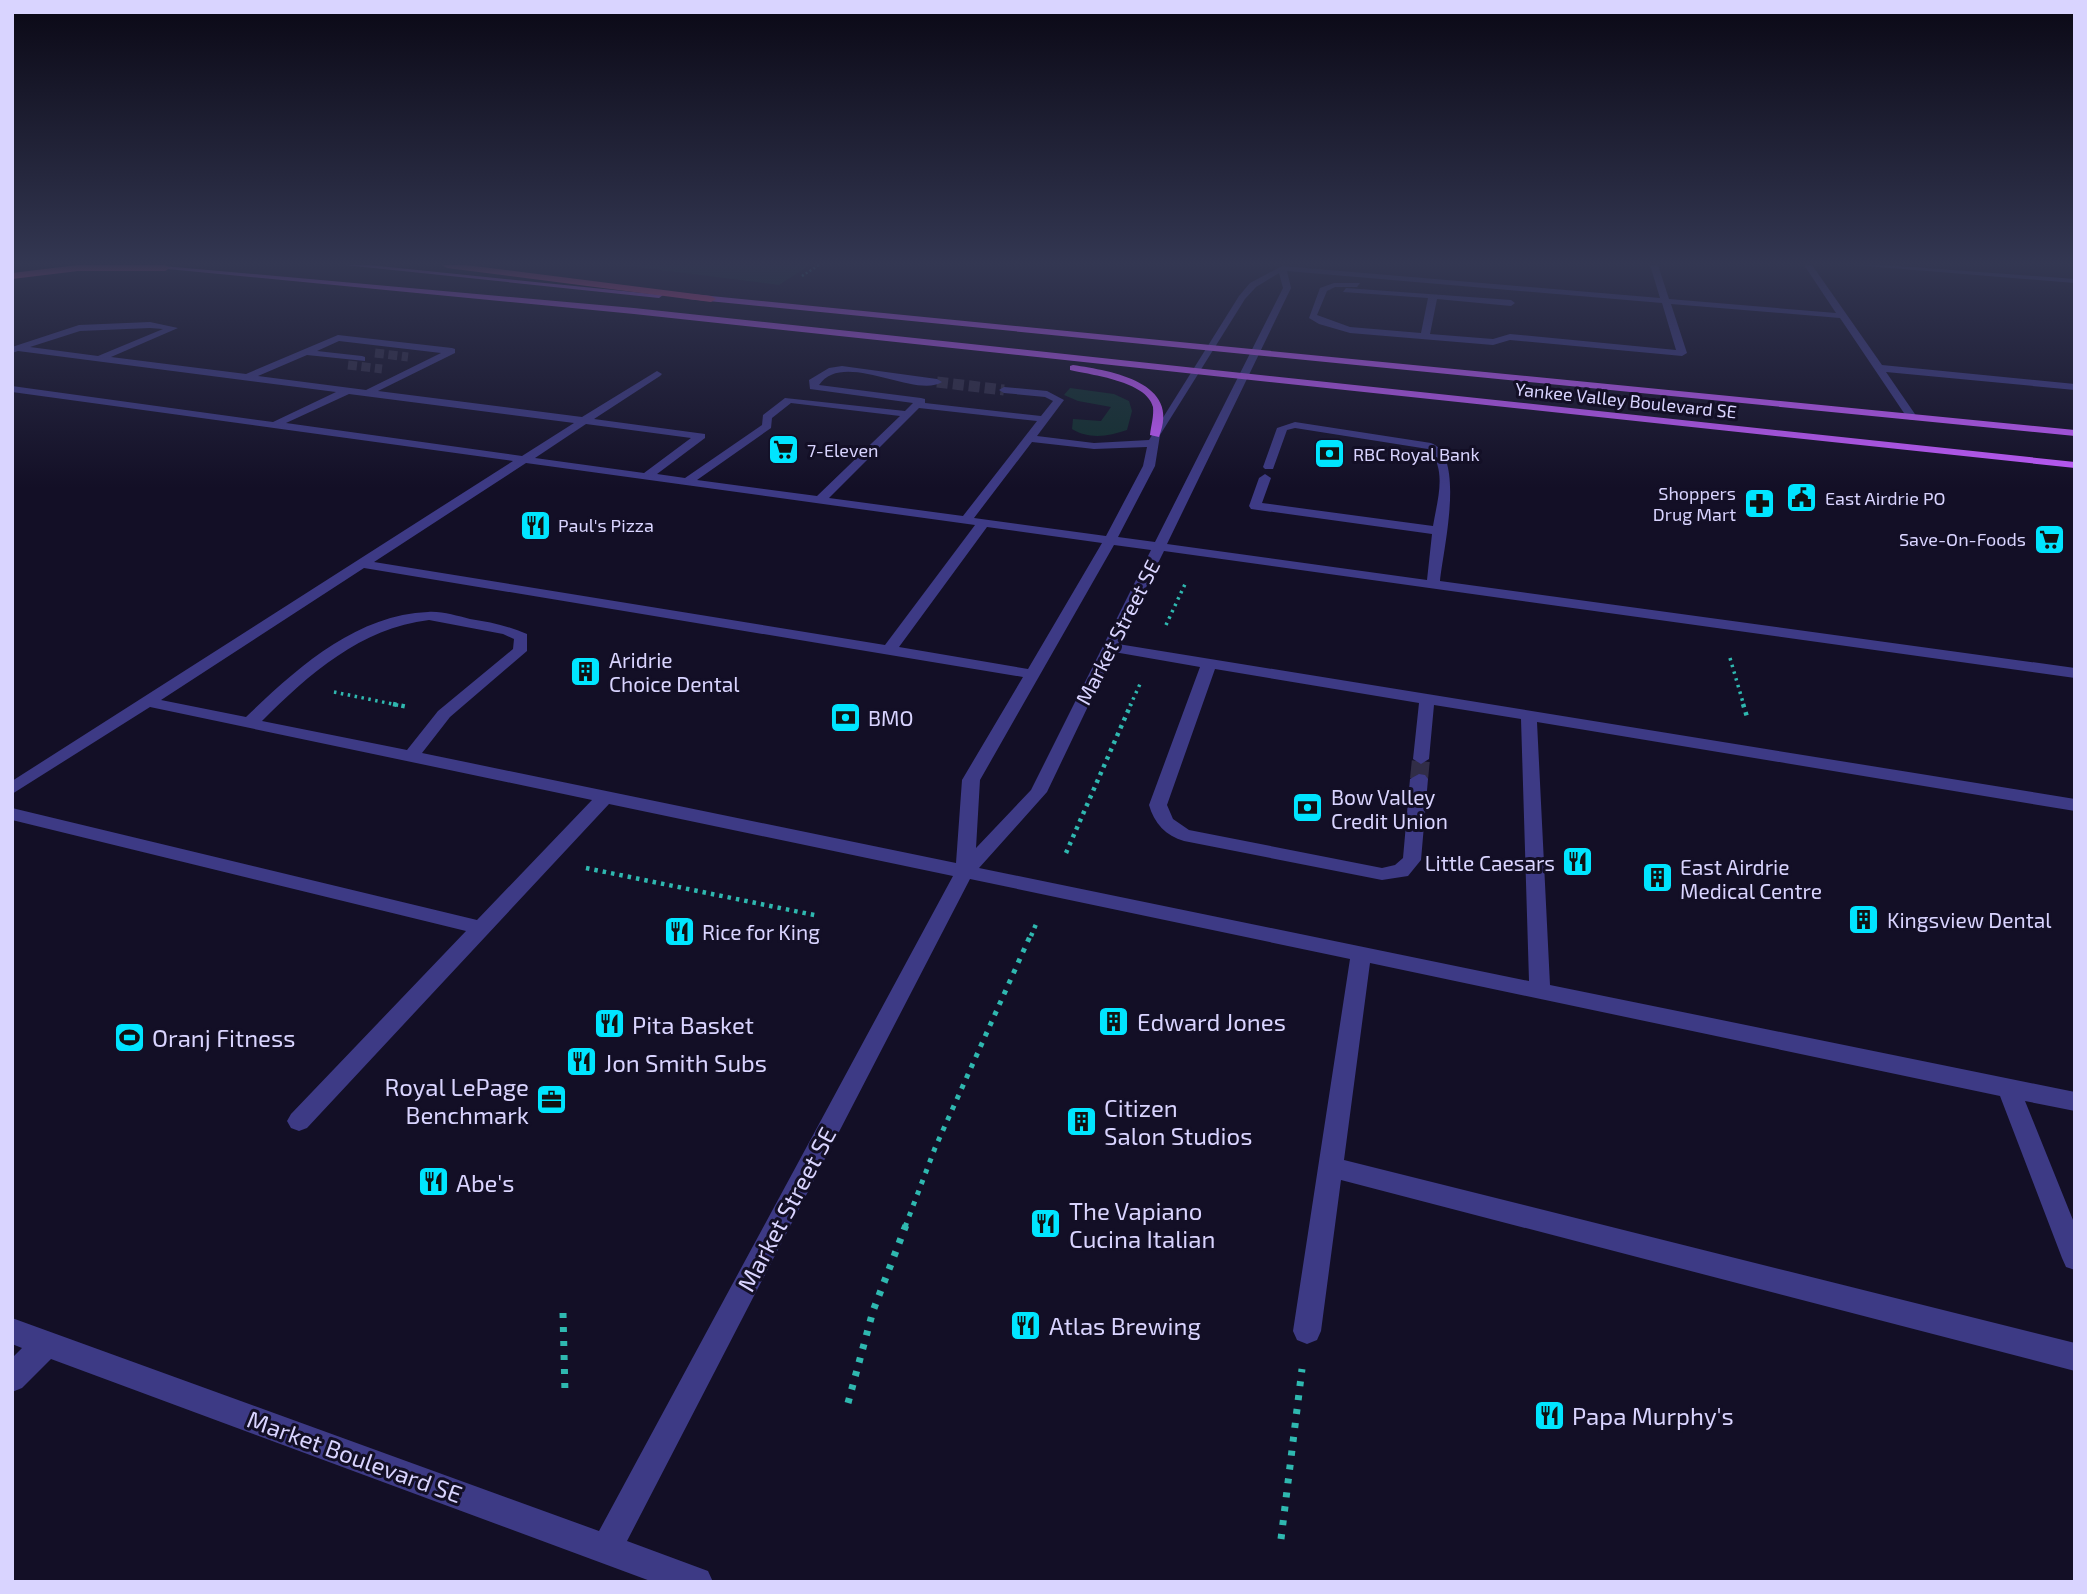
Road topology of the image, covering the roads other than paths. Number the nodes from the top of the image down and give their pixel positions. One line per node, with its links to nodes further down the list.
1 (44, 339): 17 (street)
2 (146, 339): 23 (street)
3 (335, 339): 15 (street)
4 (350, 339): 25 (street)
5 (902, 339): 49 (main road)
6 (904, 339): 31 (main road, Yankee Valley Boulevard SE)
7 (1132, 339): 16 (main road, Yankee Valley Boulevard SE)
8 (1216, 339): 16 (street, Market Street SE)
9 (1262, 339): 19 (street, Market Street SE)
10 (1463, 339): 11 (street)
11 (1502, 339)
12 (1536, 339): 13 (street)
13 (1678, 339)
14 (1859, 339): 29 (street)
15 (320, 346): 18 (street); 20 (street)
16 (1211, 347): 19 (main road, Yankee Valley Boulevard SE); 31 (street, Market Street SE)
17 (15, 349): 23 (street)
18 (306, 352): 22 (street); 24 (street)
19 (1256, 352): 34 (street, Market Street SE); 43 (main road, Yankee Valley Boulevard SE)
20 (375, 353)
21 (408, 357): 25 (street)
22 (293, 358): 27 (street); 35 (street)
23 (98, 359): 35 (street)
24 (362, 359)
25 (434, 360): 28 (street)
26 (395, 363): 28 (street)
27 (348, 365)
28 (422, 366): 32 (street)
29 (1878, 368): 37 (street); 43 (street)
30 (382, 369): 32 (street)
31 (1195, 371): 34 (main road, Yankee Valley Boulevard SE); 49 (street, Market Street SE)
32 (409, 373): 41 (street)
33 (657, 374): 45 (street)
34 (1244, 377): 51 (main road, Yankee Valley Boulevard SE); 59 (street, Market Street SE)
35 (247, 378): 40 (street)
36 (937, 382): 42 (street)
37 (2075, 387)
38 (12, 389): 46 (street)
39 (1004, 390): 44 (street)
40 (347, 391): 41 (street); 46 (street)
41 (367, 393): 45 (street)
42 (913, 408): 44 (street); 53 (street); 54 (street)
43 (1912, 417): 47 (main road, Yankee Valley Boulevard SE)
44 (1044, 419): 48 (street)
45 (585, 421): 50 (street); 52 (street)
46 (274, 426): 50 (street)
47 (2075, 433)
48 (1030, 438): 49 (street); 55 (street)
49 (1154, 439): 58 (street, Market Street SE)
50 (526, 459): 52 (street); 60 (street)
51 (2075, 465)
52 (647, 476): 53 (street)
53 (688, 481): 54 (street)
54 (821, 499): 55 (street)
55 (967, 519): 56 (street)
56 (985, 522): 58 (street); 63 (street)
57 (1438, 531): 57 (street); 61 (street)
58 (1111, 538): 59 (street); 66 (street, Market Street SE)
59 (1160, 545): 61 (street); 62 (street, Market Street SE)
60 (363, 564): 63 (street); 68 (street)
61 (1433, 583): 65 (street)
62 (1108, 647): 64 (street); 78 (street, Market Street SE)
63 (890, 649): 66 (street)
64 (1209, 664): 67 (street); 73 (street)
65 (2075, 673)
66 (1033, 674): 78 (street, Market Street SE)
67 (1427, 699): 69 (street); 72 (street)
68 (148, 702): 70 (street); 74 (street)
69 (1529, 716): 76 (street); 81 (street)
70 (250, 723): 71 (street); 71 (street)
71 (411, 756): 75 (street)
72 (1421, 759)
73 (1419, 779)
74 (12, 789)
75 (606, 796): 78 (street); 79 (street)
76 (2075, 805)
77 (12, 814): 79 (street)
78 (965, 870): 80 (street); 92 (street, Market Street SE)
79 (481, 928): 84 (street)
80 (1361, 954): 81 (street); 85 (street)
81 (1540, 991): 82 (street)
82 (2009, 1088): 83 (street); 86 (street)
83 (2075, 1102)
84 (299, 1121)
85 (1331, 1167): 88 (street); 90 (street)
86 (2075, 1258)
87 (12, 1331): 89 (street, Market Boulevard SE)
88 (1307, 1331)
89 (46, 1344): 91 (street); 92 (street, Market Boulevard SE)
90 (2075, 1357)
91 (12, 1378)
92 (607, 1547): 93 (street, Market Boulevard SE)
93 (697, 1582)

